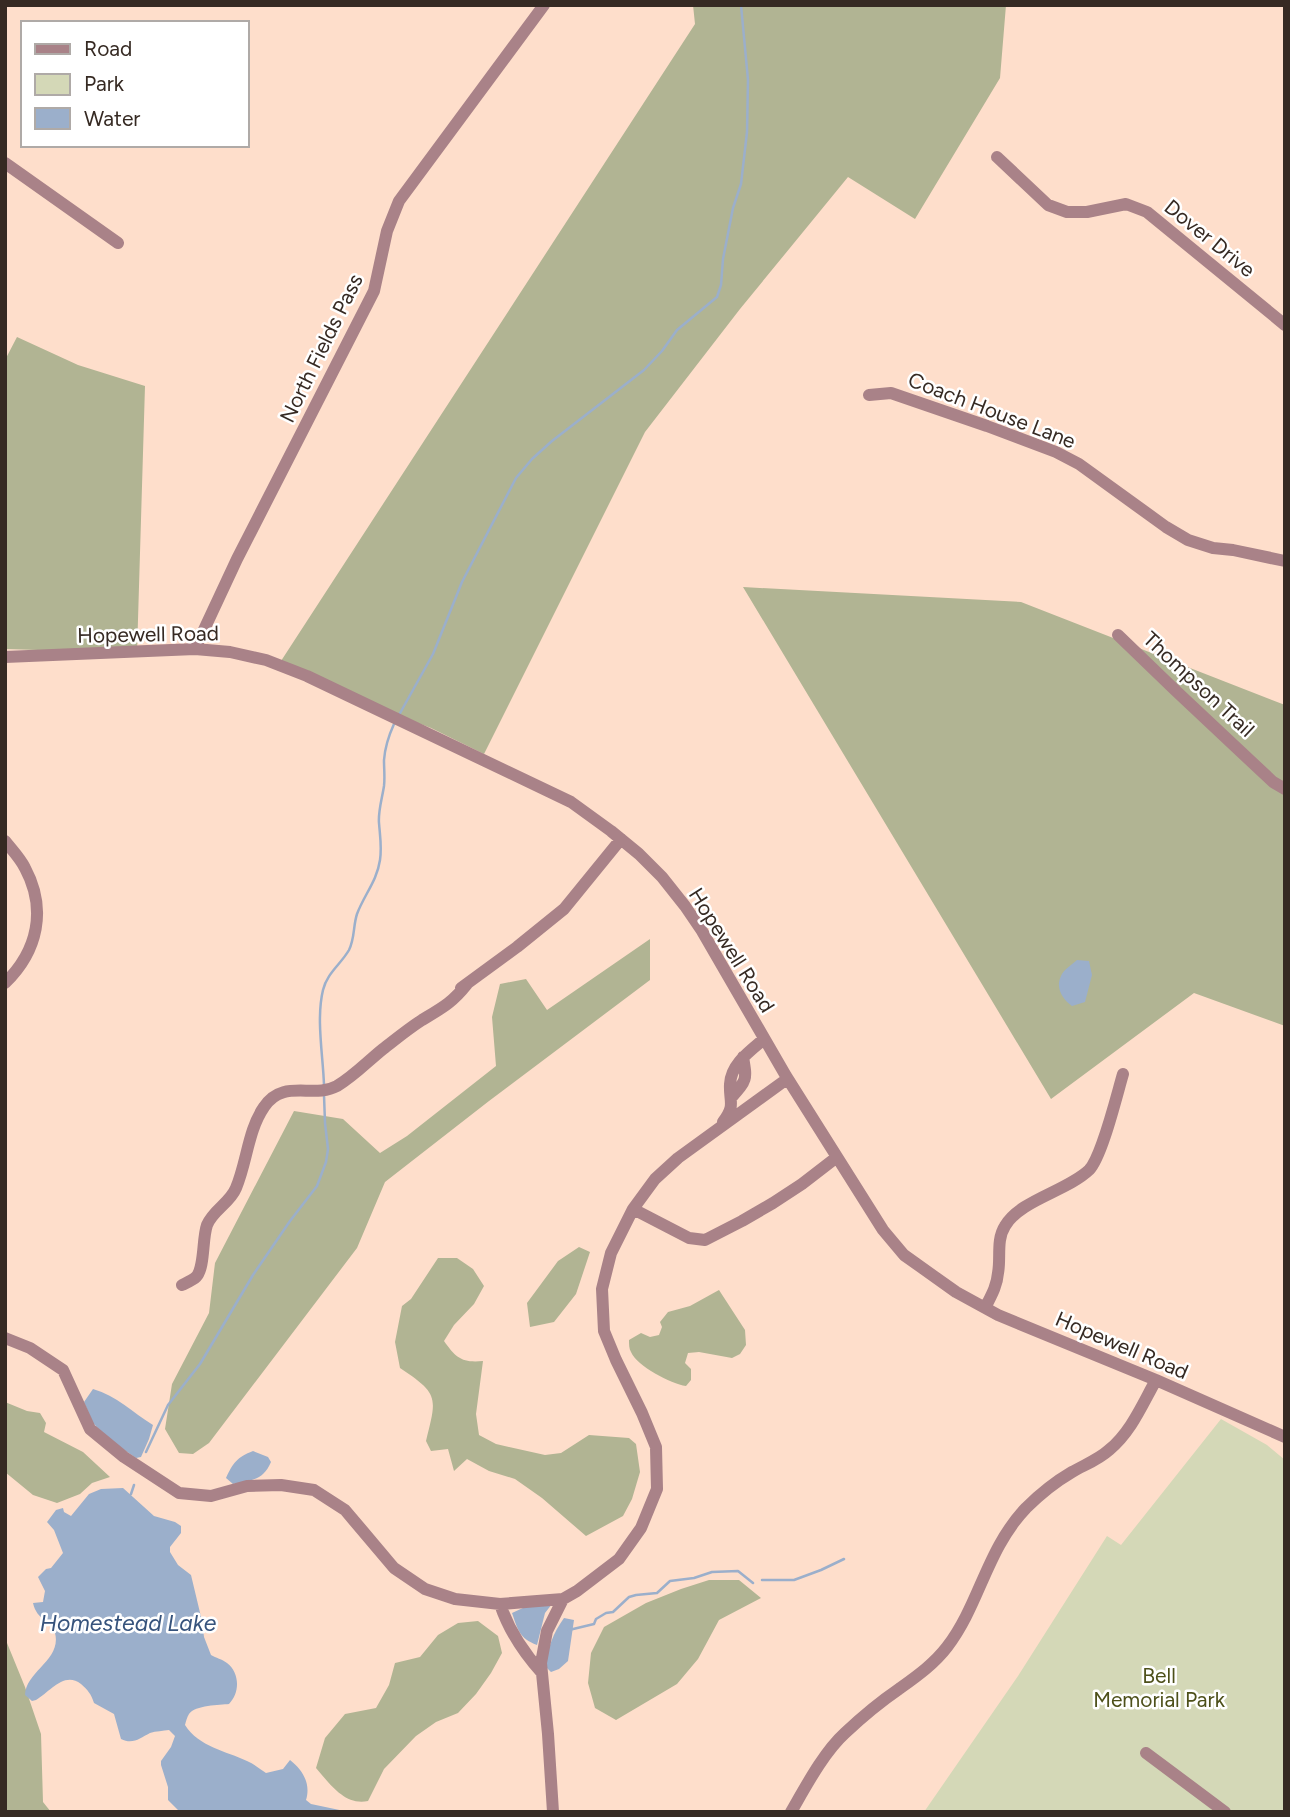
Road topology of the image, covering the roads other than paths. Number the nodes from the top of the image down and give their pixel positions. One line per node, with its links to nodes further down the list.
1 (544, 5): 9 (street, North Fields Pass)
2 (997, 157): 5 (street, Dover Drive)
3 (5, 163): 4 (street)
4 (118, 243)
5 (1285, 325)
6 (869, 395): 7 (street, Coach House Lane)
7 (1285, 561)
8 (1118, 635): 11 (street, Thompson Trail)
9 (195, 649): 10 (street, Hopewell Road); 12 (street, Hopewell Road)
10 (5, 657)
11 (1285, 789)
12 (621, 839): 15 (street, Hopewell Road); 21 (street)
13 (8, 849): 14 (street)
14 (5, 983)
15 (764, 1039): 17 (street, Hopewell Road); 18 (street)
16 (1123, 1074): 22 (street)
17 (788, 1079): 18 (street); 19 (street, Hopewell Road)
18 (719, 1128): 20 (street)
19 (837, 1157): 20 (street); 22 (street, Hopewell Road)
20 (633, 1209): 26 (street)
21 (182, 1285)
22 (985, 1308): 24 (street, Hopewell Road)
23 (7, 1340): 27 (street)
24 (1156, 1380): 25 (street, Hopewell Road); 31 (street)
25 (1285, 1437)
26 (563, 1599): 27 (street); 28 (street)
27 (500, 1604): 28 (street)
28 (542, 1674): 30 (street)
29 (1146, 1753): 32 (street)
30 (553, 1812)
31 (791, 1812)
32 (1225, 1812)

